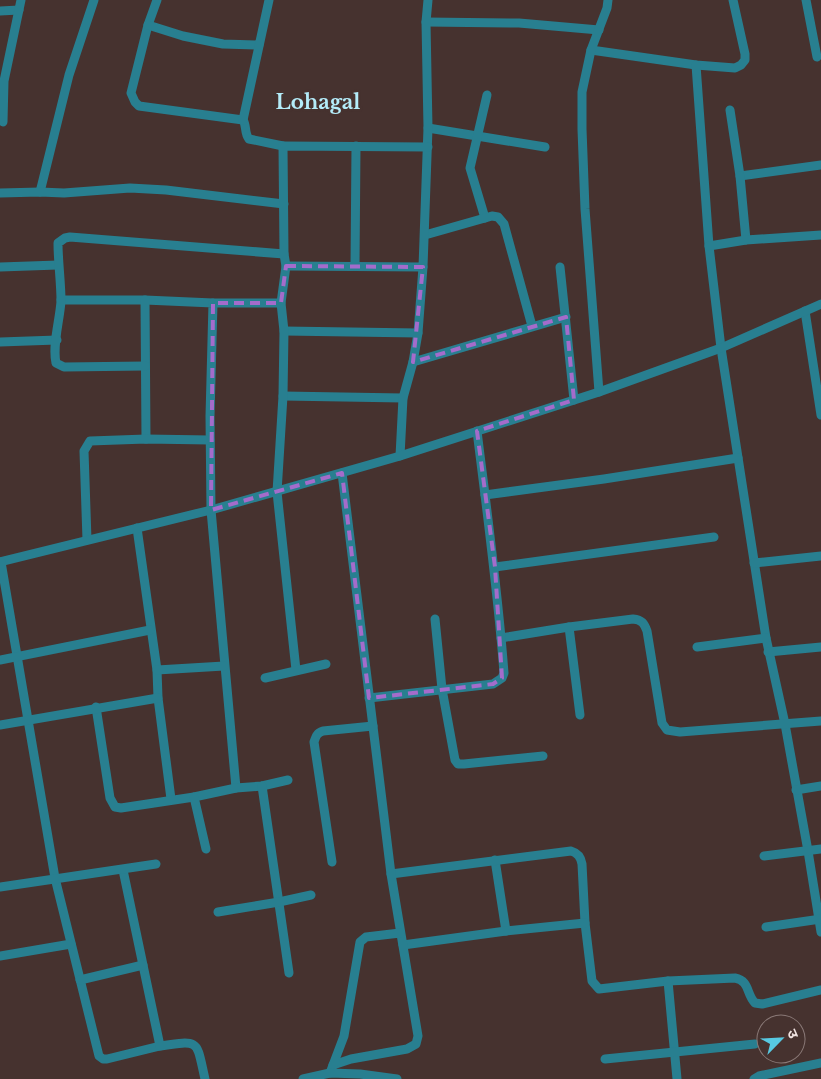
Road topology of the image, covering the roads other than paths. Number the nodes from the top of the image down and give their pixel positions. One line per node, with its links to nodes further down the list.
1 (21, 0): 9 (street)
2 (94, 0): 31 (street)
3 (157, 0): 12 (street)
4 (269, 0): 14 (street)
5 (428, 0): 11 (street)
6 (608, 0): 13 (street)
7 (733, 0): 17 (street)
8 (806, 0): 16 (street)
9 (19, 10): 10 (street); 18 (street)
10 (0, 11)
11 (426, 22): 13 (street); 23 (street)
12 (148, 25): 14 (street); 21 (street)
13 (598, 30): 15 (street)
14 (259, 45): 21 (street)
15 (591, 50): 17 (street); 62 (street)
16 (817, 57)
17 (696, 65): 38 (street)
18 (2, 81): 22 (street)
19 (487, 95): 24 (street)
20 (730, 110): 30 (street)
21 (243, 120): 25 (street)
22 (3, 122)
23 (428, 128): 24 (street); 27 (street)
24 (476, 136): 28 (street); 34 (street)
25 (283, 146): 26 (street); 33 (street)
26 (356, 146): 27 (street); 42 (street)
27 (428, 147): 35 (street)
28 (545, 147)
29 (821, 165): 30 (street)
30 (740, 176): 37 (street)
31 (40, 192): 32 (street); 33 (street)
32 (0, 193)
33 (284, 204): 39 (street)
34 (484, 218): 35 (street); 53 (street)
35 (425, 235): 44 (street)
36 (821, 235): 37 (street)
37 (746, 240): 38 (street)
38 (709, 246): 58 (street)
39 (284, 254): 40 (street); 41 (street)
40 (58, 265): 43 (street); 46 (street)
41 (286, 266): 42 (street); 49 (street)
42 (355, 266): 44 (street)
43 (0, 267)
44 (424, 267): 55 (street)
45 (560, 267): 52 (street)
46 (61, 300): 47 (street); 56 (street)
47 (145, 300): 48 (street); 60 (street)
48 (213, 302): 49 (street); 69 (street)
49 (281, 303): 54 (street)
50 (821, 304): 51 (street)
51 (805, 311): 58 (street); 61 (street)
52 (566, 317): 53 (street); 65 (street)
53 (532, 326): 59 (street)
54 (284, 331): 55 (street); 63 (street)
55 (418, 333): 59 (street)
56 (56, 340): 57 (street); 60 (street)
57 (0, 342)
58 (720, 348): 62 (street); 71 (street)
59 (413, 362): 64 (street)
60 (145, 366): 68 (street)
61 (819, 386): 66 (street)
62 (600, 392): 65 (street)
63 (283, 396): 64 (street); 73 (street)
64 (402, 398): 70 (street)
65 (574, 400): 67 (street)
66 (821, 415)
67 (477, 432): 70 (street); 74 (street)
68 (146, 439): 69 (street); 78 (street)
69 (210, 440): 75 (street)
70 (400, 456): 72 (street)
71 (738, 458): 74 (street); 81 (street)
72 (342, 473): 73 (street); 100 (street)
73 (277, 492): 75 (street); 96 (street)
74 (485, 495): 82 (street)
75 (211, 510): 76 (street); 94 (street)
76 (137, 528): 78 (street); 85 (street)
77 (714, 537): 82 (street)
78 (88, 540): 80 (street)
79 (821, 556): 81 (street)
80 (0, 562): 91 (street)
81 (754, 563): 87 (street)
82 (495, 567): 86 (street)
83 (435, 618): 98 (street)
84 (569, 627): 86 (street); 102 (street); 105 (street)
85 (150, 630): 91 (street); 95 (street)
86 (501, 638): 98 (street)
87 (766, 638): 88 (street); 90 (street)
88 (697, 647)
89 (821, 647): 90 (street)
90 (768, 652): 105 (street)
91 (17, 658): 92 (street); 103 (street)
92 (0, 660)
93 (326, 664): 96 (street)
94 (224, 666): 95 (street); 112 (street)
95 (157, 670): 99 (street)
96 (296, 670): 97 (street)
97 (265, 678)
98 (442, 689): 100 (street); 108 (street)
99 (158, 698): 101 (street); 115 (street)
100 (369, 698): 107 (street)
101 (96, 707): 103 (street); 115 (street)
102 (580, 715)
103 (27, 720): 106 (street); 125 (street)
104 (821, 721): 105 (street)
105 (785, 724): 113 (street)
106 (0, 725)
107 (373, 726): 121 (street); 124 (street)
108 (544, 756)
109 (288, 780): 110 (street)
110 (262, 786): 112 (street); 128 (street)
111 (821, 786): 113 (street)
112 (236, 788): 114 (street)
113 (796, 790): 118 (street)
114 (194, 797): 115 (street); 117 (street)
115 (171, 799)
116 (821, 848): 118 (street)
117 (206, 849)
118 (808, 851): 119 (street); 130 (street)
119 (764, 856)
120 (495, 860): 124 (street); 131 (street); 133 (street)
121 (332, 862)
122 (156, 864): 123 (street)
123 (123, 870): 125 (street); 139 (street)
124 (391, 874): 135 (street)
125 (55, 878): 126 (street); 136 (street)
126 (0, 887)
127 (311, 895): 128 (street)
128 (279, 902): 129 (street); 140 (street)
129 (218, 912)
130 (820, 919): 132 (street); 134 (street)
131 (585, 923): 133 (street); 142 (street)
132 (766, 927)
133 (506, 931): 137 (street)
134 (821, 932)
135 (400, 933): 137 (street); 149 (street)
136 (71, 944): 138 (street); 141 (street)
137 (403, 946): 149 (street)
138 (0, 956)
139 (143, 965): 141 (street); 145 (street)
140 (289, 973)
141 (80, 980): 145 (street)
142 (668, 981): 143 (street); 146 (street)
143 (821, 990)
144 (755, 1044): 146 (street)
145 (160, 1046): 150 (street)
146 (675, 1053): 147 (street); 153 (street)
147 (605, 1059)
148 (821, 1063): 154 (street)
149 (332, 1069): 151 (street); 152 (street)
150 (205, 1079)
151 (303, 1079)
152 (397, 1079)
153 (677, 1079)
154 (754, 1079)

